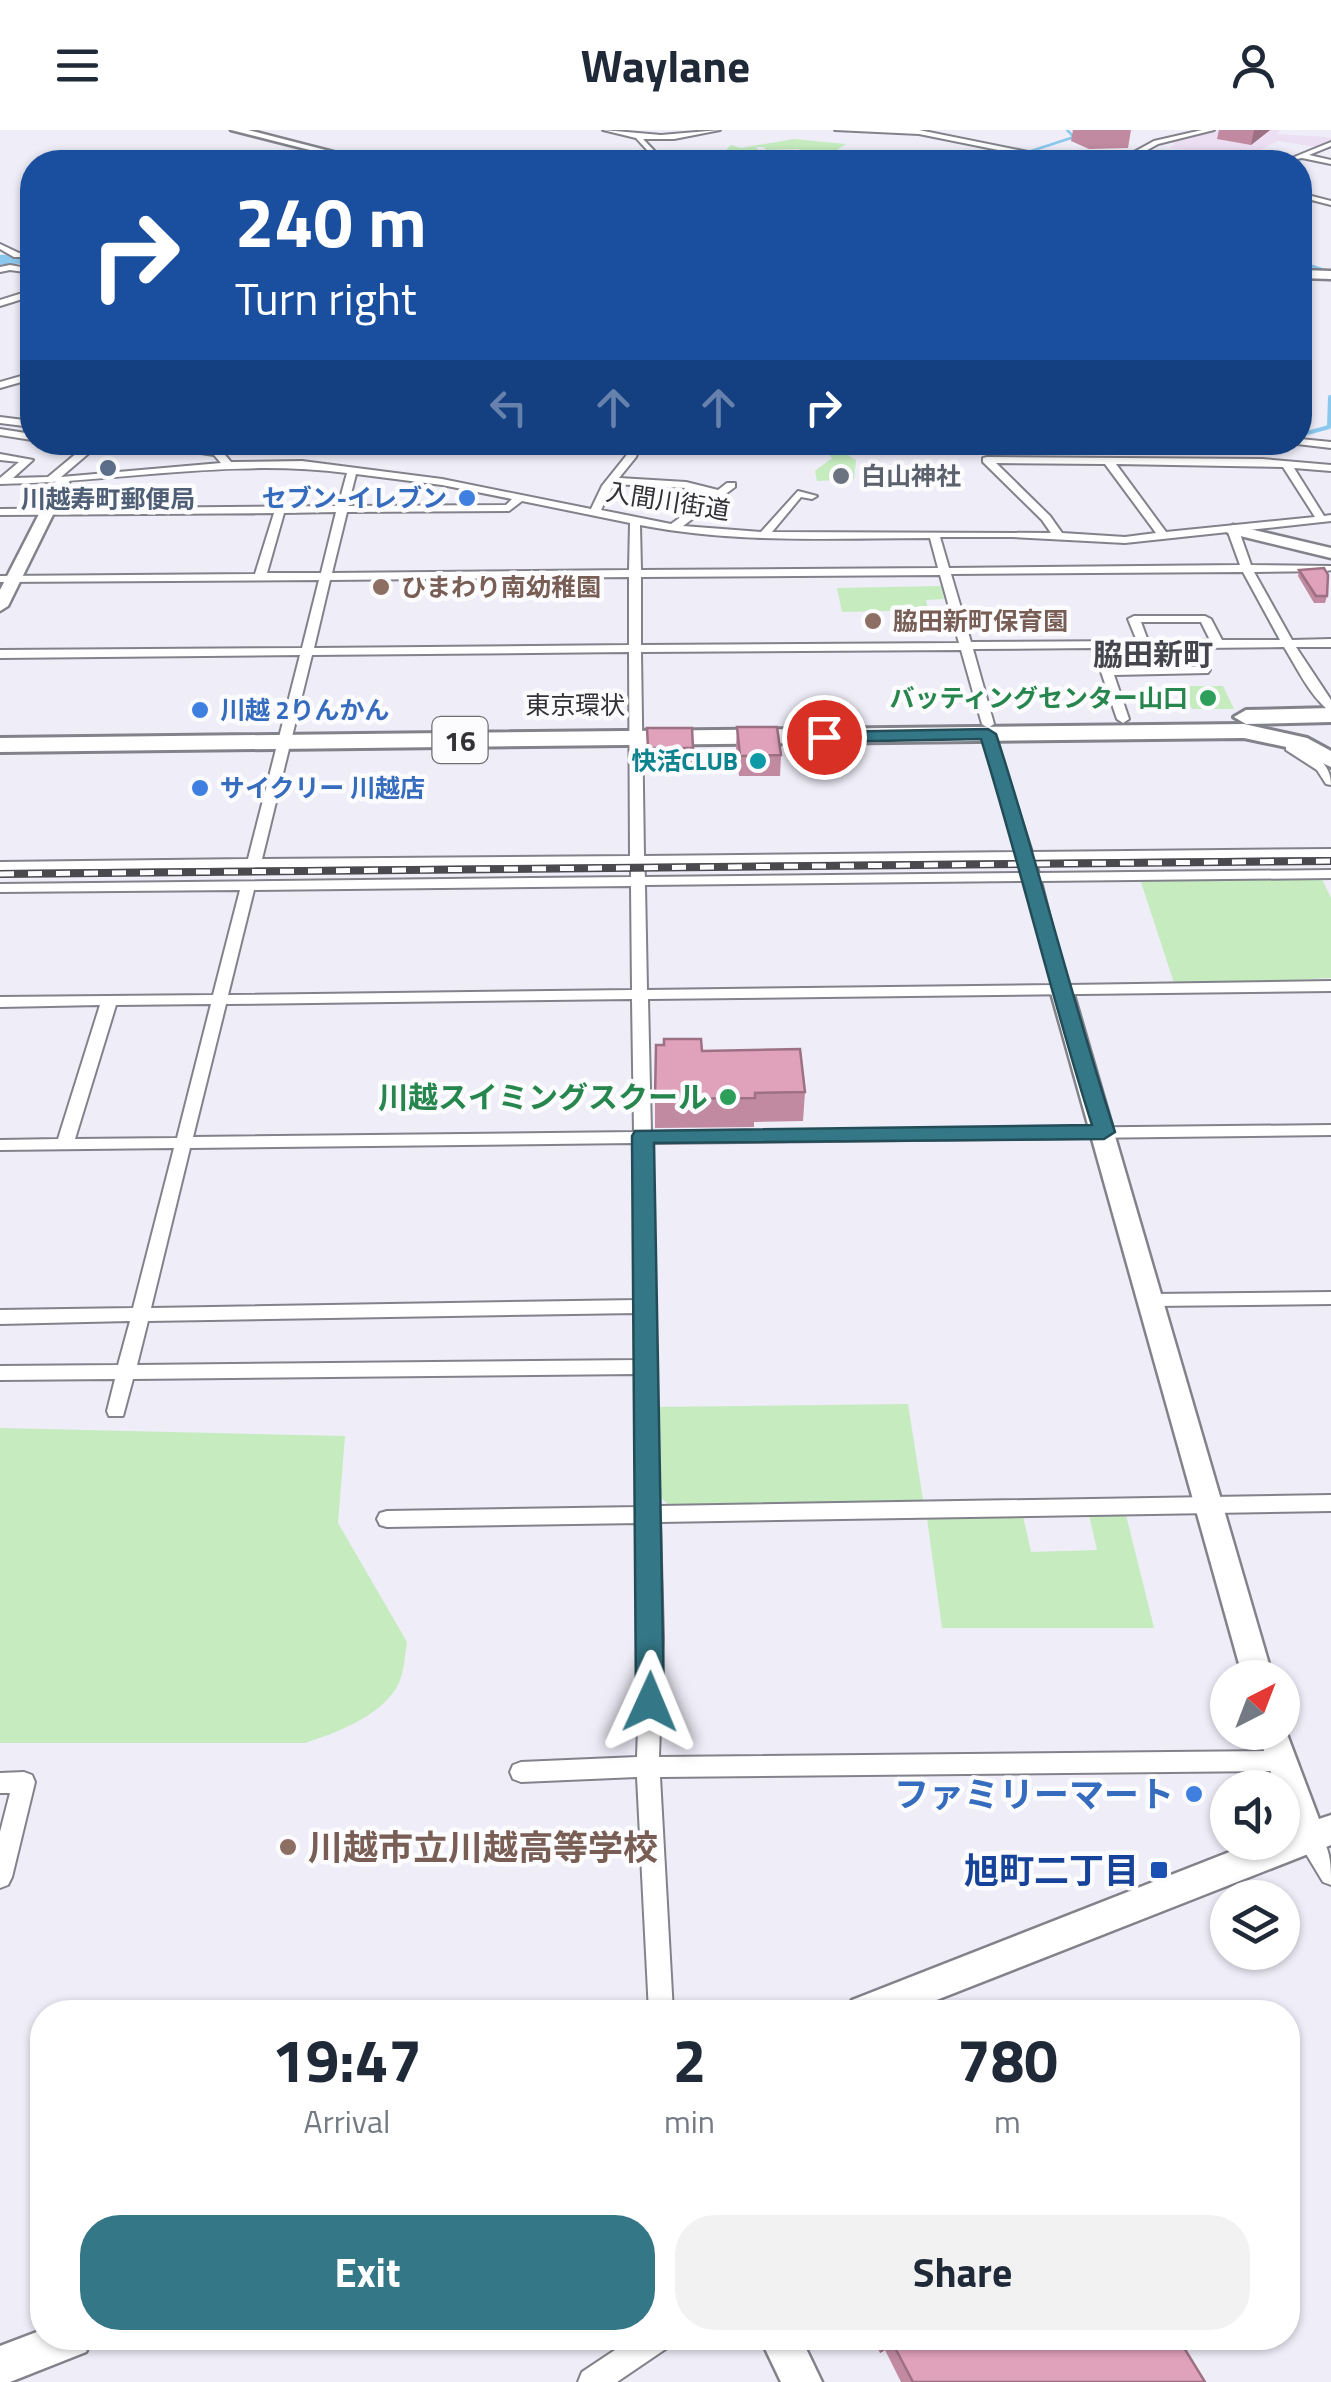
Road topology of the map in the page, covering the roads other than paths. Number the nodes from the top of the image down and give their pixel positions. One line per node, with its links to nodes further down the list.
1 (236, 130): 7 (street)
2 (606, 130): 6 (street)
3 (717, 130): 6 (street)
4 (838, 130): 9 (street)
5 (1211, 130): 10 (street)
6 (638, 139): 8 (street)
7 (318, 150)
8 (649, 150)
9 (1004, 150)
10 (1142, 150)
11 (0, 432): 12 (street)
12 (14, 434): 13 (street); 14 (street)
13 (20, 435)
14 (0, 444)
15 (83, 455): 25 (street)
16 (220, 455): 22 (street)
17 (629, 455): 27 (street)
18 (354, 456): 24 (street)
19 (0, 457): 26 (street)
20 (1108, 462): 21 (street); 44 (street); 45 (street)
21 (1286, 464): 23 (street); 37 (street)
22 (228, 465): 24 (street, 入間川街道); 25 (street, 入間川街道)
23 (1331, 468)
24 (346, 470): 31 (street, 入間川街道); 33 (street)
25 (57, 480): 26 (street, 入間川街道); 35 (street)
26 (2, 482)
27 (614, 482): 29 (street); 36 (street)
28 (732, 485): 29 (street)
29 (717, 492): 39 (street)
30 (812, 496): 43 (street)
31 (520, 497): 33 (street); 36 (street, 入間川街道)
32 (280, 510): 33 (street); 35 (street); 52 (street)
33 (342, 510): 51 (street)
34 (0, 512): 35 (street)
35 (50, 512): 53 (street)
36 (595, 512): 38 (street, 入間川街道)
37 (1326, 519): 40 (street, 入間川街道)
38 (635, 520): 39 (street, 入間川街道); 50 (street)
39 (674, 528): 43 (street, 入間川街道)
40 (1233, 530): 45 (street, 入間川街道); 46 (street); 47 (street)
41 (868, 534): 42 (street, 入間川街道); 43 (street, 入間川街道); 48 (street)
42 (934, 534): 44 (street, 入間川街道); 49 (street)
43 (763, 536)
44 (1058, 536): 45 (street, 入間川街道)
45 (1164, 537)
46 (1329, 560): 47 (street)
47 (1248, 568): 49 (street); 58 (street)
48 (874, 571): 49 (street); 50 (street)
49 (946, 571): 61 (street)
50 (634, 574): 51 (street); 62 (street)
51 (326, 576): 52 (street); 63 (street)
52 (260, 578): 53 (street)
53 (7, 579): 54 (street)
54 (0, 606)
55 (1331, 643): 58 (street)
56 (1193, 644): 57 (street); 60 (street); 65 (street)
57 (1218, 644): 58 (street); 60 (street)
58 (1289, 644): 66 (street)
59 (1098, 645): 60 (street); 61 (street); 65 (street)
60 (1144, 645)
61 (965, 646): 62 (street); 69 (street)
62 (635, 649): 63 (street); 72 (street)
63 (306, 652): 64 (street); 74 (street)
64 (0, 654)
65 (1108, 672): 67 (street)
66 (1331, 711): 67 (highway, 東京環状 / 16)
67 (1123, 718): 69 (highway, 東京環状 / 16)
68 (1331, 726): 71 (highway, 東京環状 / 16)
69 (988, 729): 70 (highway, 東京環状 / 16); 71 (highway, 東京環状 / 16); 72 (highway, 東京環状 / 16); 79 (street)
70 (1217, 731): 76 (highway, 東京環状 / 16); 77 (street)
71 (920, 734): 72 (highway, 東京環状 / 16)
72 (635, 735): 74 (highway, 東京環状 / 16); 80 (street)
73 (0, 737): 74 (highway, 東京環状 / 16)
74 (286, 738): 75 (highway, 東京環状 / 16); 81 (street)
75 (0, 745)
76 (1331, 760)
77 (1331, 781)
78 (1331, 852): 79 (street)
79 (1026, 855): 80 (street); 84 (street)
80 (638, 858): 81 (street); 85 (street)
81 (254, 863): 82 (street)
82 (0, 866)
83 (1331, 874): 84 (street)
84 (1033, 877): 85 (street); 89 (street)
85 (638, 881): 86 (street); 90 (street)
86 (248, 887): 87 (street); 91 (street)
87 (0, 888)
88 (1331, 986): 89 (street)
89 (1061, 989): 90 (street); 95 (street)
90 (642, 995): 91 (street); 96 (street)
91 (220, 999): 93 (street); 97 (street)
92 (0, 1002): 93 (street)
93 (109, 1002): 98 (street)
94 (1331, 1130): 95 (street)
95 (1104, 1132): 96 (street); 101 (street)
96 (643, 1136): 97 (street); 102 (street)
97 (184, 1143): 98 (street); 103 (street)
98 (65, 1144): 99 (street)
99 (0, 1145)
100 (1331, 1298): 101 (street)
101 (1152, 1300): 110 (street)
102 (645, 1306): 103 (street); 105 (street)
103 (142, 1314): 104 (street); 106 (street)
104 (0, 1317)
105 (646, 1367): 106 (street); 111 (street)
106 (128, 1371): 107 (street); 108 (street)
107 (0, 1373)
108 (116, 1411)
109 (1331, 1503): 110 (street)
110 (1208, 1506): 111 (street); 113 (street)
111 (649, 1513): 112 (street); 116 (street)
112 (387, 1518)
113 (1253, 1660)
114 (1210, 1749): 116 (street)
115 (1279, 1750): 119 (street)
116 (648, 1767): 117 (street); 122 (street)
117 (521, 1772)
118 (0, 1783): 121 (street)
119 (1320, 1834): 120 (street); 123 (street)
120 (1331, 1874)
121 (0, 1876)
122 (660, 2000)
123 (894, 2000)
124 (41, 2350): 127 (street)
125 (639, 2350): 128 (street)
126 (786, 2350): 129 (street)
127 (0, 2366)
128 (592, 2382)
129 (802, 2382)

